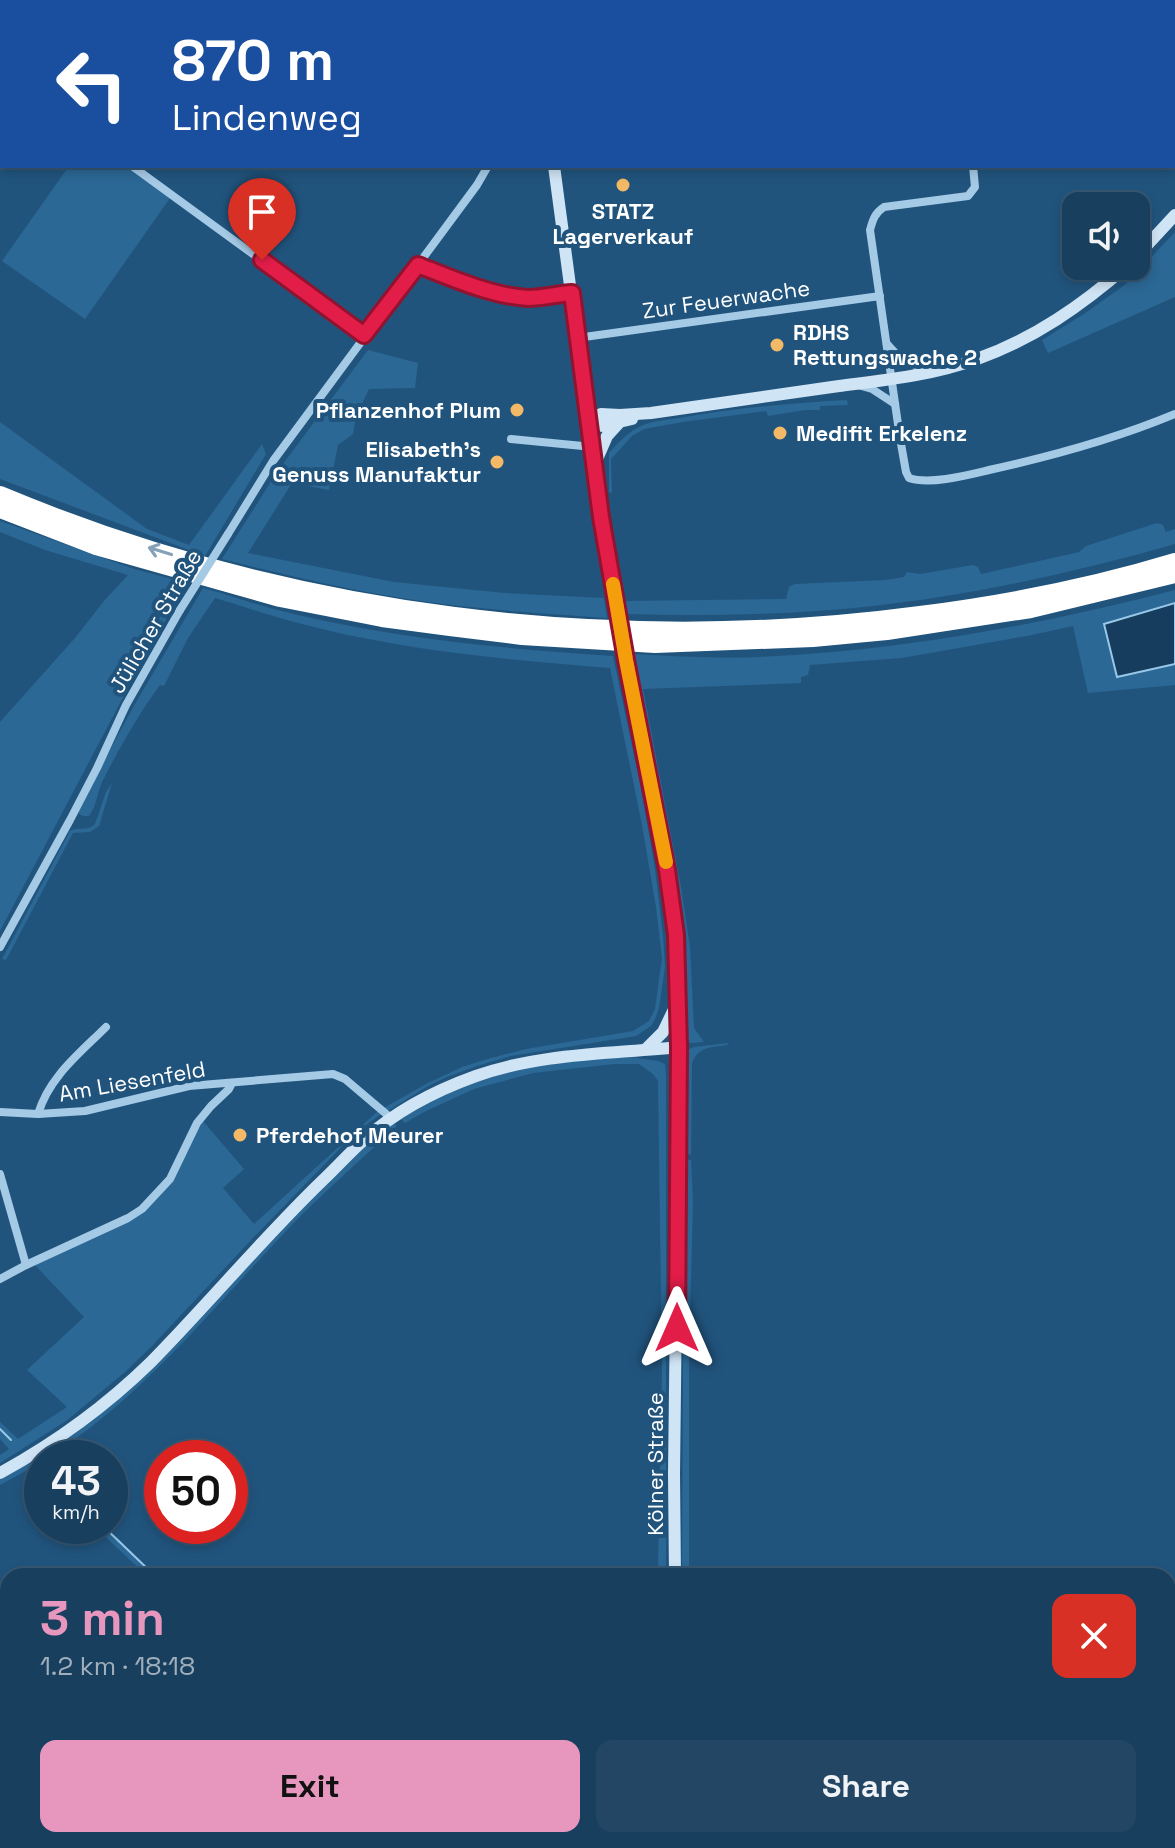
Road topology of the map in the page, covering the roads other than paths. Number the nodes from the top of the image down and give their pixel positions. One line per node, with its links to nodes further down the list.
1 (135, 168): 11 (street)
2 (487, 168): 7 (street, Jülicher Straße)
3 (554, 168): 9 (main road, Kölner Straße)
4 (973, 168): 10 (street)
5 (1175, 215): 6 (main road)
6 (1150, 242)
7 (418, 265): 9 (street); 11 (street, Jülicher Straße)
8 (1110, 280): 14 (main road)
9 (572, 293): 12 (main road, Kölner Straße)
10 (880, 296): 12 (street, Zur Feuerwache); 13 (street)
11 (364, 335): 29 (street, Jülicher Straße, bridge)
12 (577, 338): 20 (main road, Kölner Straße)
13 (886, 343): 14 (street); 15 (street)
14 (926, 372): 15 (main road)
15 (891, 379): 16 (main road); 17 (street)
16 (853, 384): 17 (street); 18 (main road)
17 (895, 404): 19 (street)
18 (651, 413): 20 (main road); 21 (main road)
19 (1175, 414)
20 (589, 421): 21 (main road); 23 (main road, Kölner Straße)
21 (620, 424): 24 (main road)
22 (511, 439): 23 (street)
23 (593, 447): 24 (main road, Kölner Straße)
24 (595, 466): 30 (main road, Kölner Straße, bridge)
25 (0, 494): 27 (highway, one-way to 25)
26 (0, 510): 28 (highway)
27 (1175, 561)
28 (1175, 575)
29 (2, 944)
30 (678, 1001): 32 (main road, Kölner Straße); 33 (main road)
31 (106, 1027): 36 (street, Am Liesenfeld)
32 (679, 1047): 33 (main road); 42 (main road, Kölner Straße)
33 (646, 1049): 37 (main road)
34 (232, 1083): 36 (street, Am Liesenfeld); 37 (street, Am Liesenfeld); 39 (street, Am Liesenfeld)
35 (0, 1112): 36 (street, Am Liesenfeld)
36 (38, 1114)
37 (391, 1118): 41 (main road)
38 (0, 1174): 39 (street)
39 (26, 1265): 40 (street, Am Liesenfeld)
40 (0, 1279)
41 (0, 1473)
42 (675, 1568)

